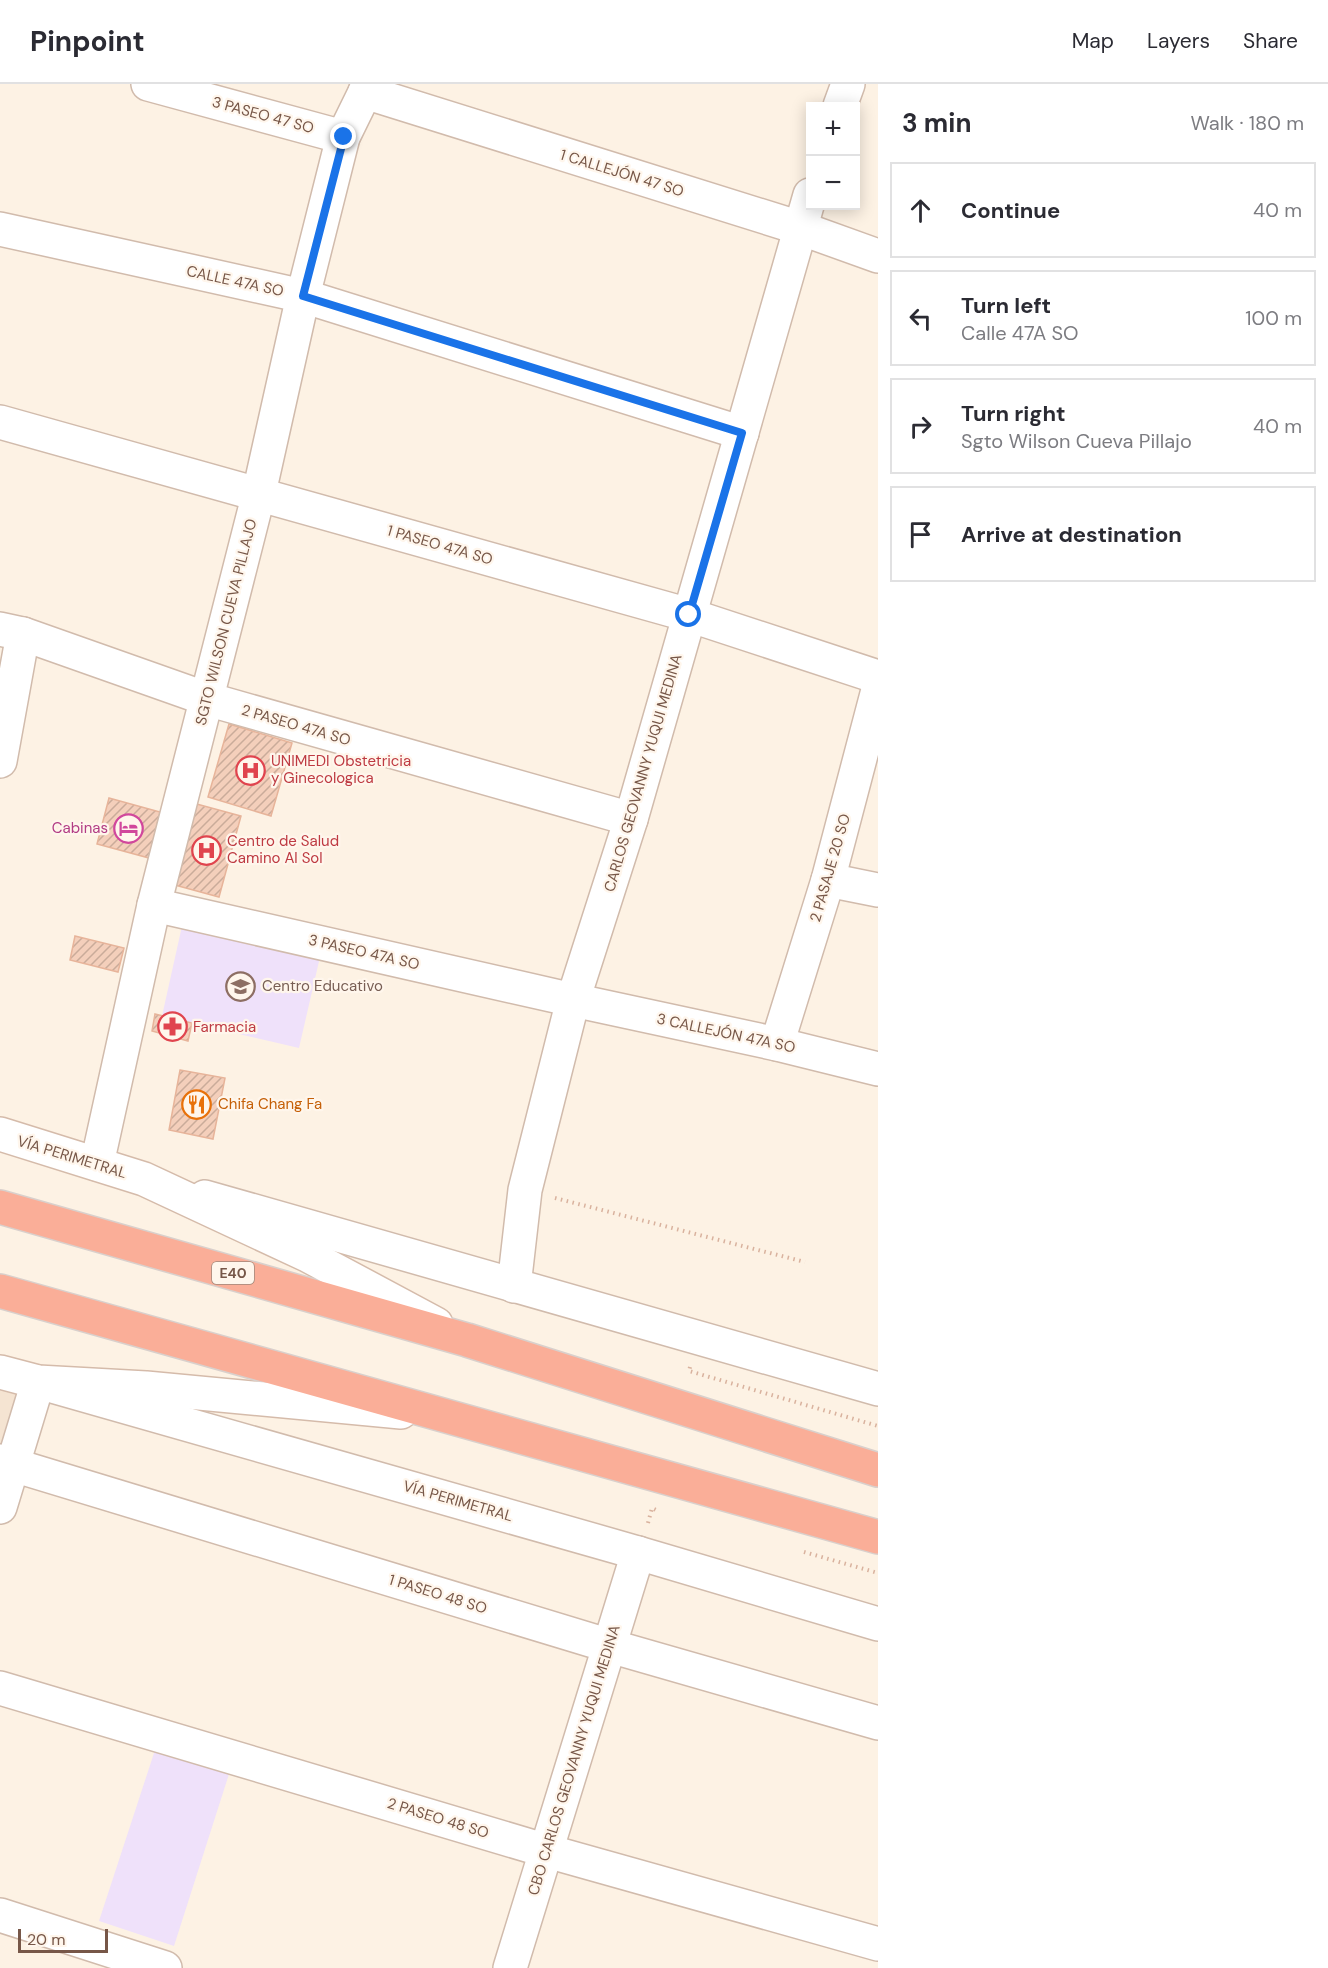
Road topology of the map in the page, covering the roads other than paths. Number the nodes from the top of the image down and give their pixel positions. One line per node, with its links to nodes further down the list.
1 (148, 84): 5 (street, 3 PASEO 47 SO)
2 (848, 84): 4 (street)
3 (367, 88): 5 (street, SGTO WILSON CUEVA PILLAJO); 7 (street, 1 CALLEJÓN 47 SO)
4 (841, 102)
5 (344, 137): 10 (street, SGTO WILSON CUEVA PILLAJO)
6 (806, 208): 7 (street, CARLOS GEOVANNY YUQUI MEDINA)
7 (800, 228): 9 (street, 1 CALLEJÓN 47 SO); 12 (street, CARLOS GEOVANNY YUQUI MEDINA)
8 (0, 229): 10 (street, CALLE 47A SO)
9 (878, 256)
10 (303, 296): 12 (street, CALLE 47A SO); 13 (street, SGTO WILSON CUEVA PILLAJO)
11 (0, 422): 13 (street, 1 PASEO 47A SO)
12 (742, 433): 14 (street, CARLOS GEOVANNY YUQUI MEDINA)
13 (258, 494): 14 (street, 1 PASEO 47A SO); 18 (street, SGTO WILSON CUEVA PILLAJO)
14 (689, 615): 16 (street, 1 PASEO 47A SO); 20 (street, CARLOS GEOVANNY YUQUI MEDINA)
15 (11, 632): 18 (street, 2 PASEO 47A SO); 19 (street)
16 (878, 677)
17 (878, 690): 21 (street, 2 PASAJE 20 SO)
18 (207, 699): 20 (street, 2 PASEO 47A SO); 23 (street, SGTO WILSON CUEVA PILLAJO)
19 (0, 761)
20 (631, 819): 24 (street, CARLOS GEOVANNY YUQUI MEDINA)
21 (828, 879): 22 (street); 25 (street, 2 PASAJE 20 SO)
22 (878, 890)
23 (154, 904): 24 (street, 3 PASEO 47A SO); 28 (street, SGTO WILSON CUEVA PILLAJO)
24 (573, 1000): 25 (street, 3 CALLEJÓN 47A SO); 31 (street, CARLOS GEOVANNY YUQUI MEDINA)
25 (777, 1044): 26 (street, 3 CALLEJÓN 47A SO)
26 (878, 1069)
27 (0, 1134): 28 (street, VÍA PERIMETRAL / E40)
28 (97, 1164): 29 (street, VÍA PERIMETRAL / E40)
29 (144, 1179): 31 (street, VÍA PERIMETRAL); 33 (street, VÍA PERIMETRAL / E40)
30 (0, 1207): 33 (highway, VÍA PERIMETRAL / E40)
31 (514, 1286): 36 (street, VÍA PERIMETRAL)
32 (0, 1290): 37 (highway, VÍA PERIMETRAL)
33 (467, 1340): 39 (highway, VÍA PERIMETRAL / E40)
34 (0, 1372): 35 (street, VÍA PERIMETRAL)
35 (38, 1382): 37 (street, VÍA PERIMETRAL); 38 (street); 42 (street, VÍA PERIMETRAL)
36 (878, 1389)
37 (448, 1417): 41 (highway, VÍA PERIMETRAL)
38 (7, 1463): 40 (street); 44 (street, 1 PASEO 48 SO)
39 (878, 1470)
40 (0, 1508)
41 (872, 1535)
42 (638, 1553): 43 (street, VÍA PERIMETRAL); 44 (street, CBO CARLOS GEOVANNY YUQUI MEDINA)
43 (878, 1624)
44 (610, 1646): 46 (street, 1 PASEO 48 SO); 47 (street, CBO CARLOS GEOVANNY YUQUI MEDINA)
45 (0, 1688): 47 (street, 2 PASEO 48 SO)
46 (878, 1723)
47 (547, 1851): 49 (street, 2 PASEO 48 SO); 51 (street, CBO CARLOS GEOVANNY YUQUI MEDINA)
48 (0, 1915): 50 (street)
49 (878, 1944)
50 (165, 1968)
51 (510, 1968)

